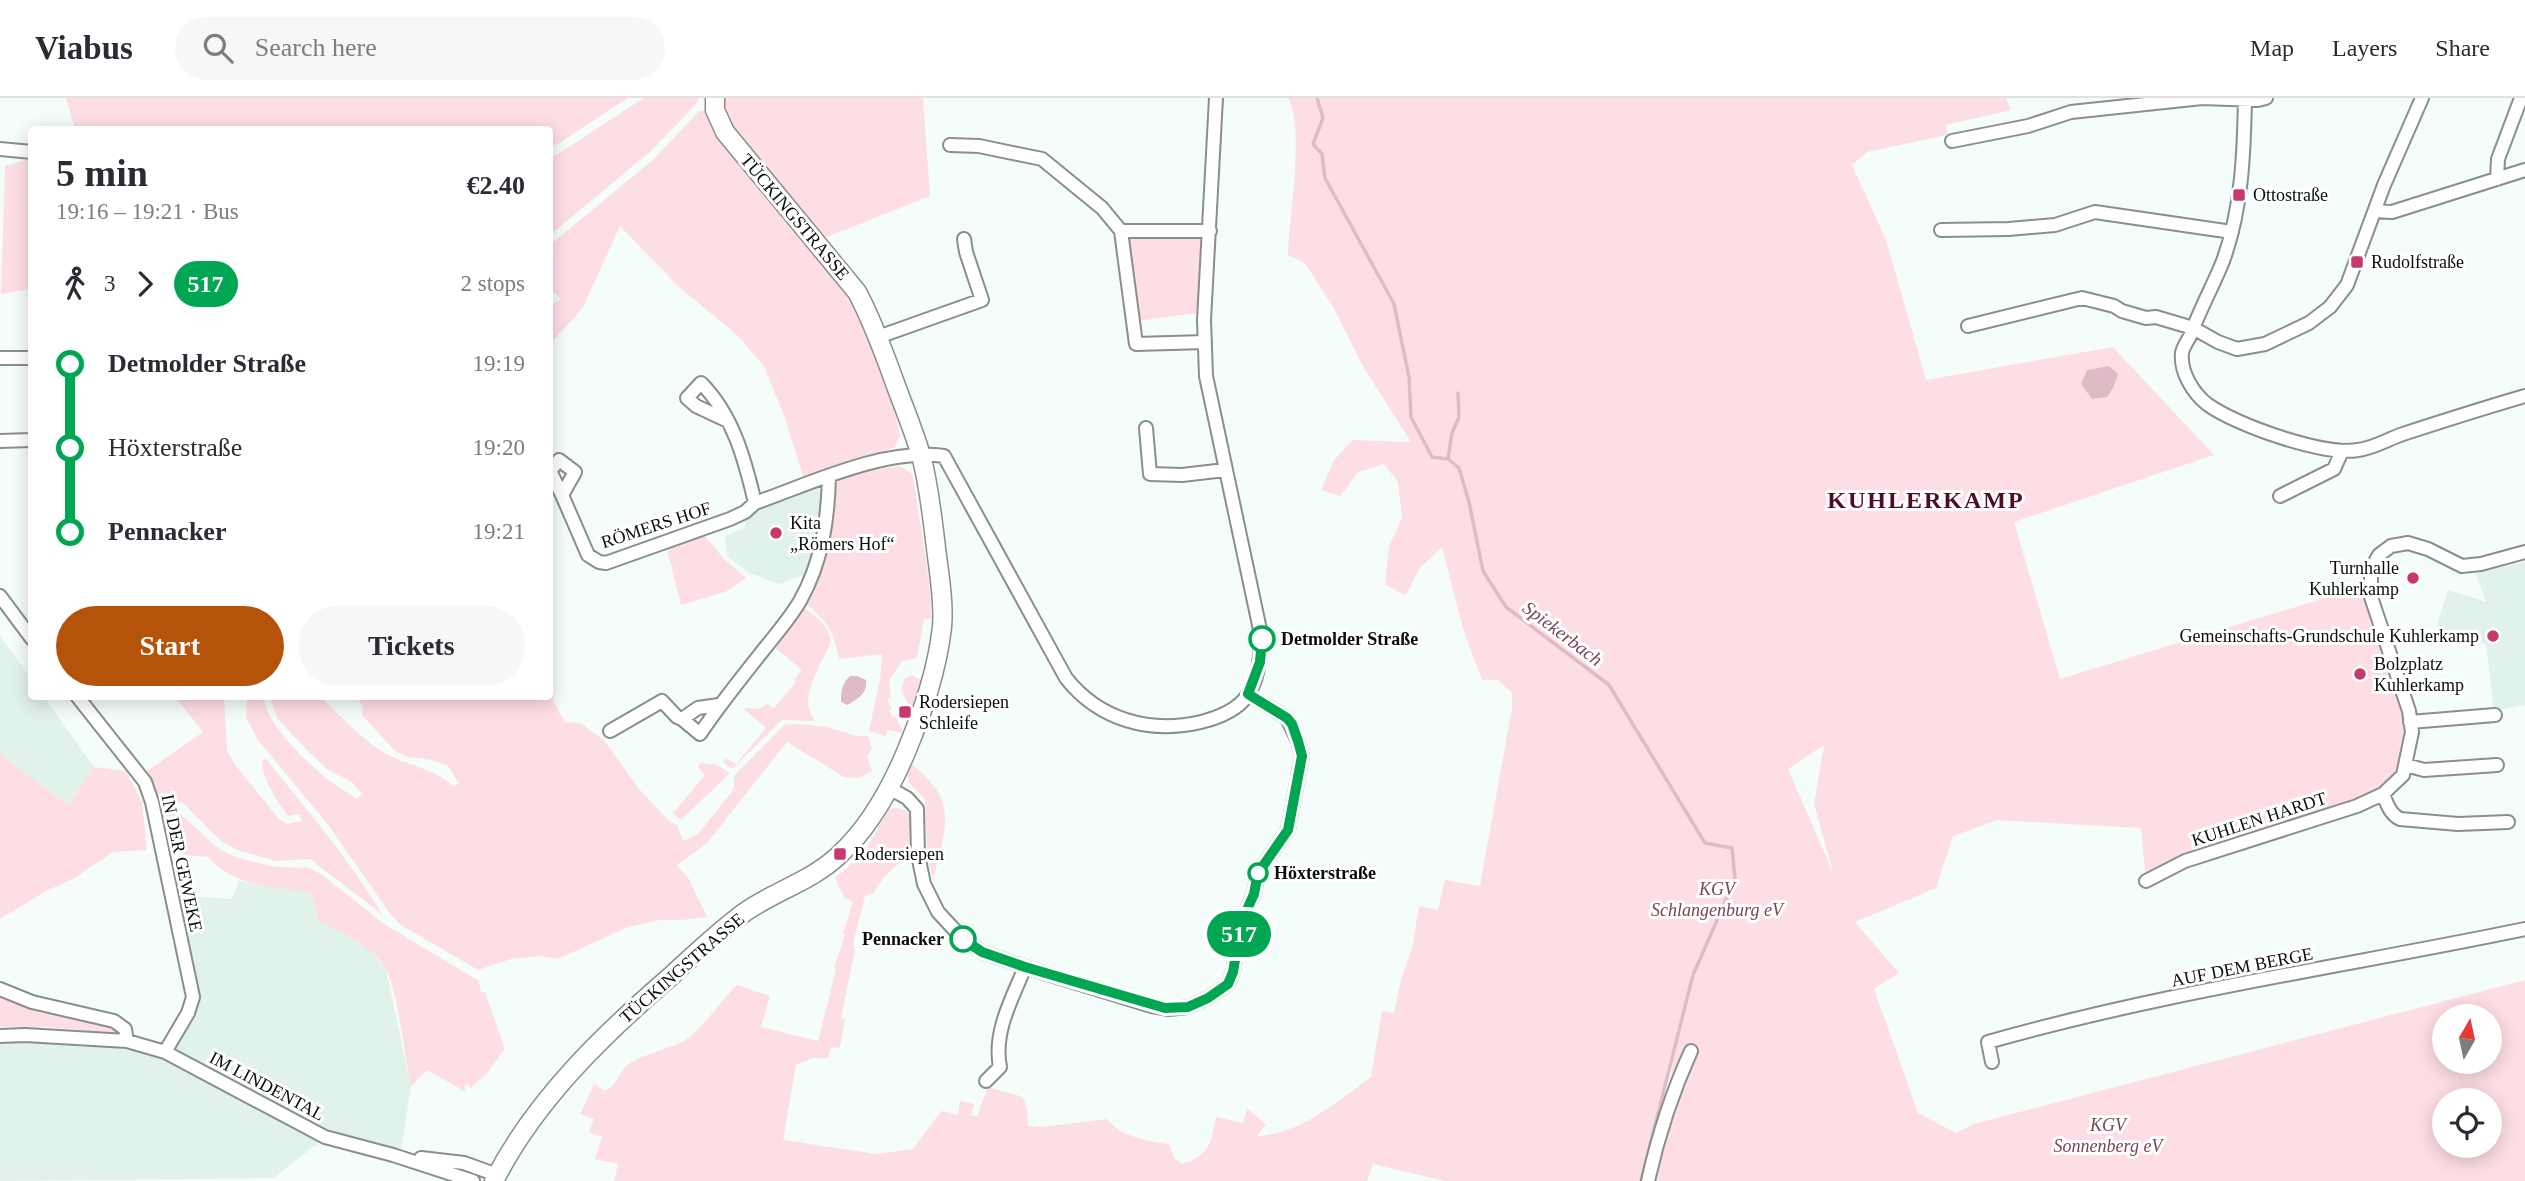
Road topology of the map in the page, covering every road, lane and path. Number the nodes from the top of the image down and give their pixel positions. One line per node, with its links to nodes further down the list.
1 (715, 98): 25 (street, TÜCKINGSTRASSE)
2 (1216, 98): 20 (street)
3 (2266, 98): 7 (street)
4 (2422, 98): 17 (street)
5 (2521, 98): 16 (street)
6 (2181, 99): 7 (street); 8 (street)
7 (2245, 99): 21 (street)
8 (2147, 101): 9 (street)
9 (2113, 103): 10 (street)
10 (2079, 104): 11 (street)
11 (1952, 141)
12 (950, 145): 18 (street)
13 (0, 149): 14 (street)
14 (28, 152)
15 (2525, 170): 16 (street)
16 (2497, 178): 17 (street)
17 (2375, 211): 24 (street)
18 (1121, 230): 20 (street); 26 (street)
19 (1941, 230): 21 (street)
20 (1210, 231): 26 (street)
21 (2232, 232): 24 (street)
22 (964, 239): 25 (street)
23 (1968, 326): 24 (street)
24 (2193, 328): 34 (street)
25 (878, 337): 35 (street, TÜCKINGSTRASSE)
26 (1205, 342): 37 (street)
27 (0, 358): 28 (street)
28 (28, 358)
29 (2525, 396): 34 (street)
30 (728, 421): 42 (street)
31 (1146, 428): 37 (street)
32 (28, 440): 33 (street)
33 (0, 441)
34 (2342, 451): 41 (street)
35 (920, 455): 39 (street, RÖMERS HOF); 46 (street); 55 (street, TÜCKINGSTRASSE)
36 (553, 467): 40 (street, RÖMERS HOF)
37 (1225, 470): 46 (street)
38 (553, 477): 40 (street, RÖMERS HOF)
39 (829, 477): 42 (street, RÖMERS HOF); 48 (street)
40 (562, 495): 42 (street, RÖMERS HOF)
41 (2280, 496)
42 (755, 503)
43 (2525, 552): 51 (street, KUHLEN HARDT)
44 (0, 596): 45 (street)
45 (28, 634)
46 (1248, 694): 60 (street)
47 (80, 700): 65 (street, IN DER GEWEKE)
48 (719, 705): 50 (street); 50 (street)
49 (2495, 715): 51 (street)
50 (682, 719): 52 (street)
51 (2410, 722): 53 (street, KUHLEN HARDT)
52 (610, 732)
53 (2406, 765): 54 (street); 56 (street, KUHLEN HARDT)
54 (2497, 765)
55 (889, 788): 60 (street); 69 (street, TÜCKINGSTRASSE)
56 (2384, 794): 57 (street); 58 (street, KUHLEN HARDT)
57 (2508, 822)
58 (2147, 881)
59 (2525, 929): 66 (street, AUF DEM BERGE)
60 (1025, 967): 67 (street)
61 (0, 989): 63 (street, IM LINDENTAL)
62 (0, 1036): 63 (street, IM LINDENTAL)
63 (127, 1041): 65 (street, IM LINDENTAL)
64 (1691, 1051): 71 (street)
65 (164, 1052): 68 (street, IM LINDENTAL)
66 (1992, 1062)
67 (986, 1081)
68 (393, 1155): 69 (street, IM LINDENTAL); 70 (street, IM LINDENTAL)
69 (496, 1178)
70 (473, 1181)
71 (1648, 1181)

